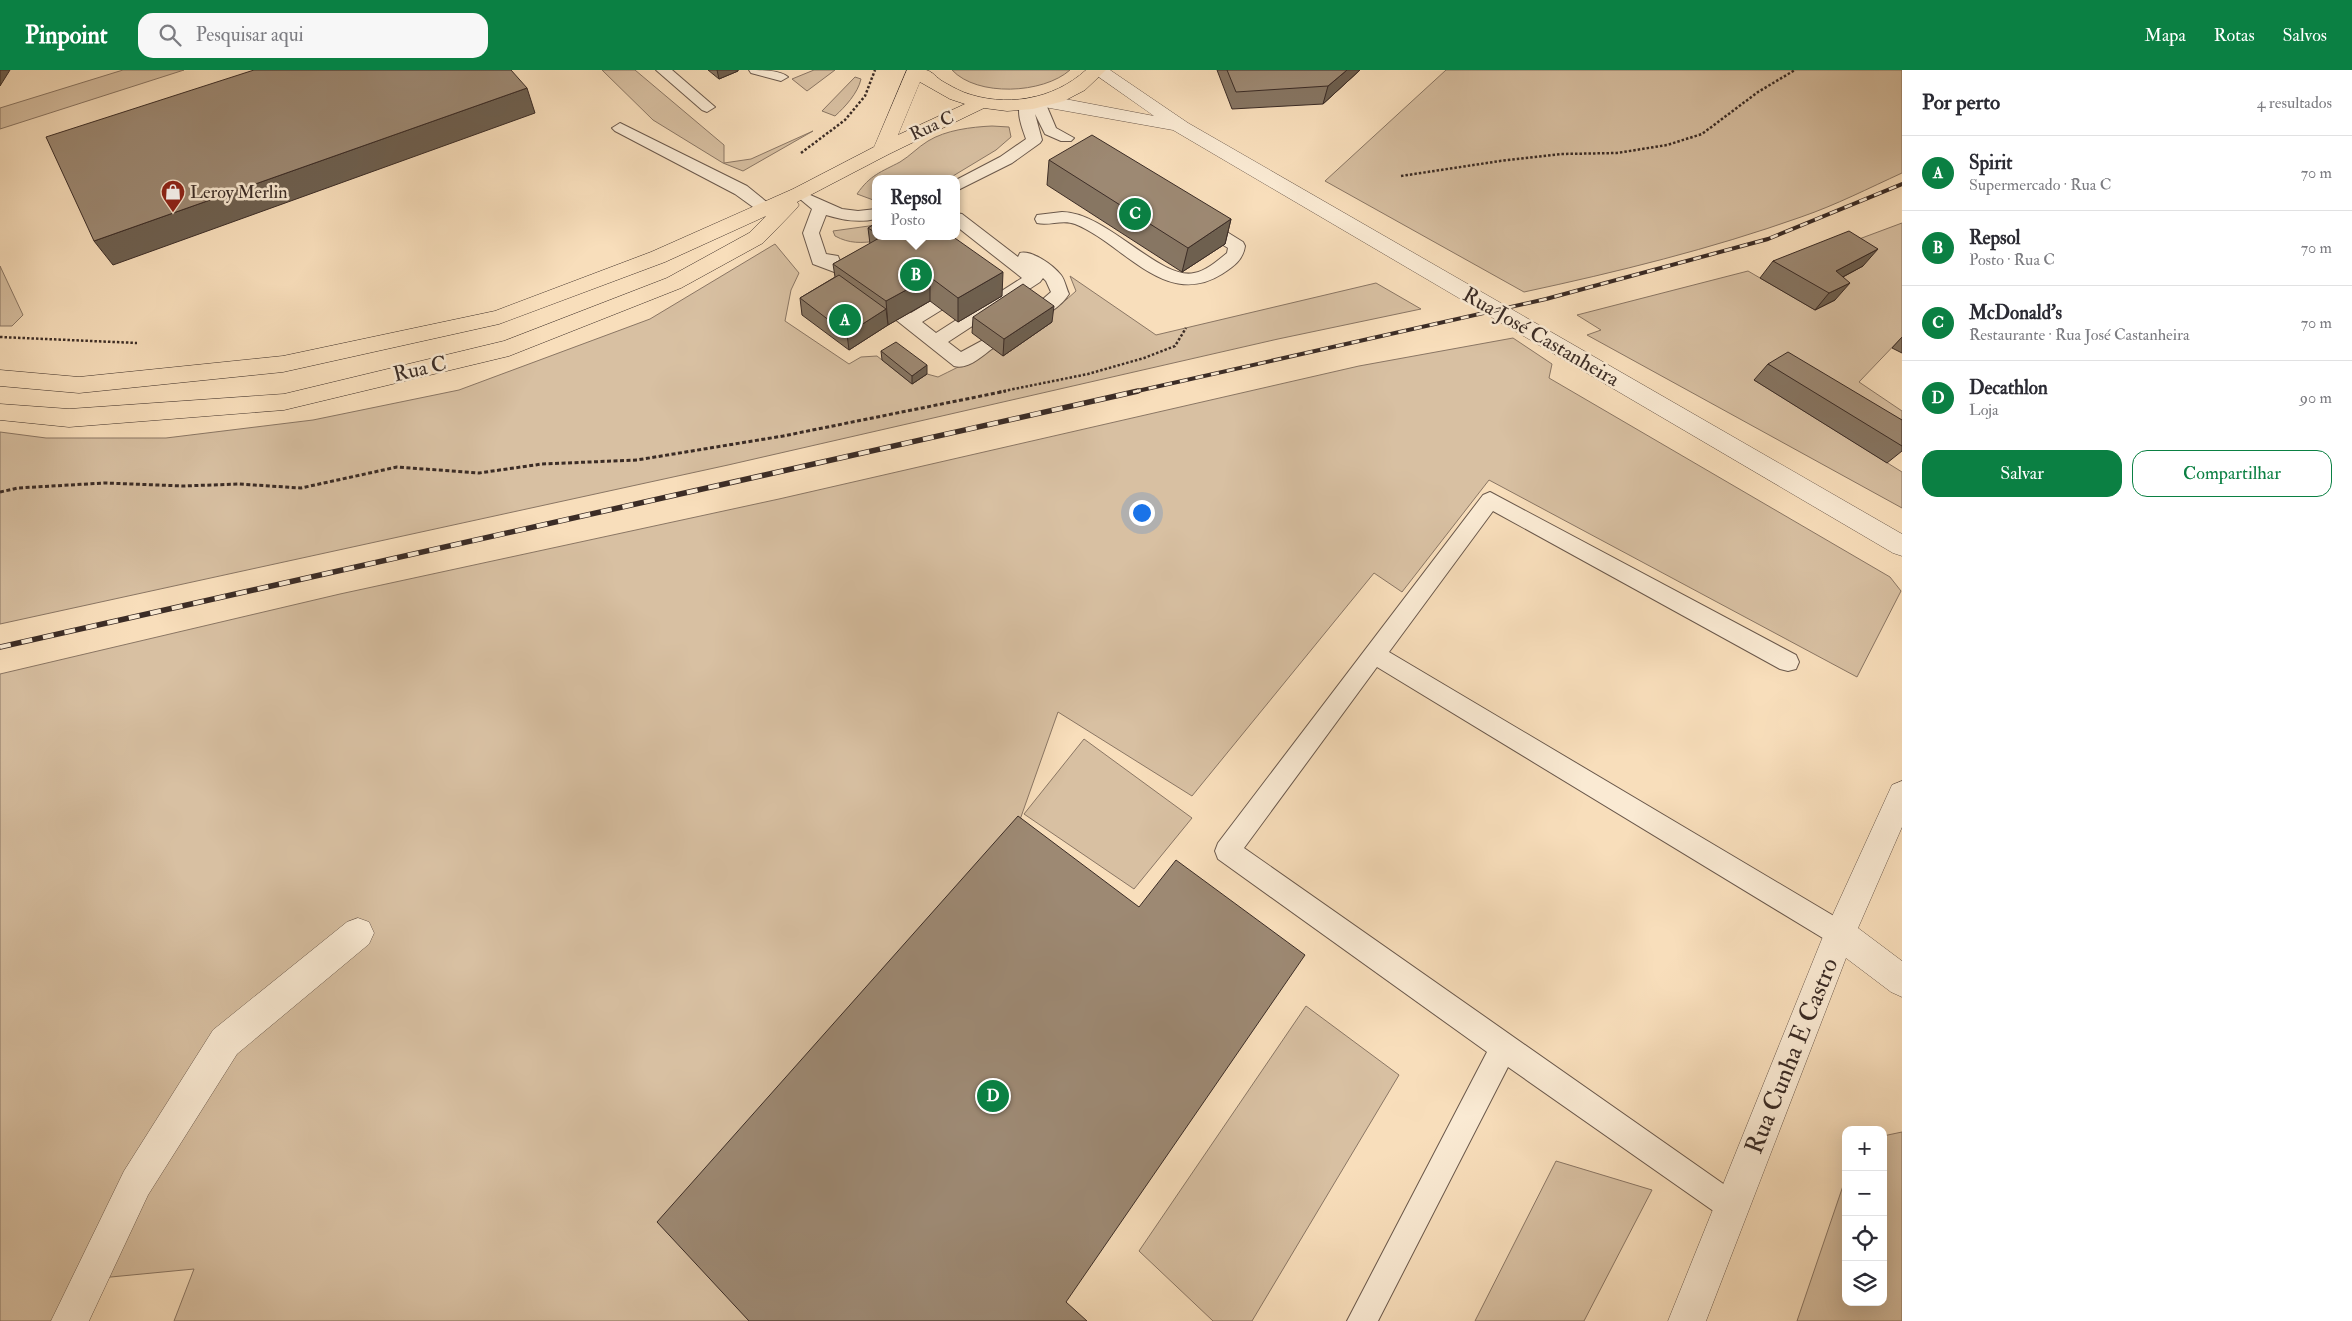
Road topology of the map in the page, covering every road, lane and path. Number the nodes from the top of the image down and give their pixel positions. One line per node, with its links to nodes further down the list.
1 (663, 70): 10 (lane)
2 (756, 70): 7 (lane)
3 (876, 70): 16 (path)
4 (916, 70): 8 (main road); 15 (main road, Rua C)
5 (1098, 70): 9 (main road); 11 (street, Rua José Castanheira)
6 (1794, 70): 18 (path)
7 (781, 77)
8 (983, 102): 9 (main road); 15 (main road, Rua C)
9 (1036, 102): 11 (street, Rua José Castanheira); 13 (lane); 14 (lane)
10 (707, 107)
11 (1181, 127): 49 (street, Rua José Castanheira)
12 (620, 128): 21 (lane)
13 (1066, 138)
14 (1034, 140): 17 (lane); 17 (lane)
15 (882, 150): 20 (main road, Rua C)
16 (794, 158)
17 (1008, 166): 19 (lane)
18 (1401, 176)
19 (960, 184)
20 (800, 193): 21 (main road, Rua C); 22 (lane); 47 (main road, Rua C)
21 (766, 208): 46 (main road, Rua C)
22 (820, 208): 23 (lane); 30 (lane)
23 (872, 214)
24 (1185, 214): 26 (lane)
25 (960, 219): 37 (lane)
26 (1043, 219)
27 (960, 221): 28 (lane)
28 (976, 234): 29 (lane); 32 (lane)
29 (959, 244)
30 (819, 260): 31 (lane); 36 (lane)
31 (860, 260)
32 (1011, 260): 33 (lane); 41 (lane)
33 (994, 270)
34 (978, 280): 38 (lane)
35 (891, 283): 36 (lane)
36 (874, 293): 38 (lane)
37 (1037, 312)
38 (911, 321): 41 (lane)
39 (1186, 328): 48 (path)
40 (0, 336): 42 (path)
41 (937, 341): 43 (lane)
42 (145, 343)
43 (987, 344)
44 (0, 378): 46 (main road, Rua C)
45 (0, 385): 46 (main road)
46 (79, 385)
47 (0, 412)
48 (0, 492)
49 (1902, 546)
50 (1374, 654): 51 (lane); 54 (lane); 56 (lane)
51 (1788, 662)
52 (1902, 794): 54 (street, Rua Cunha E Castro)
53 (358, 933): 58 (street)
54 (1840, 934): 55 (street); 57 (street, Rua Cunha E Castro)
55 (1902, 981)
56 (1504, 1048): 57 (lane); 59 (lane)
57 (1732, 1206): 60 (street, Rua Cunha E Castro)
58 (70, 1321)
59 (1362, 1321)
60 (1687, 1321)

